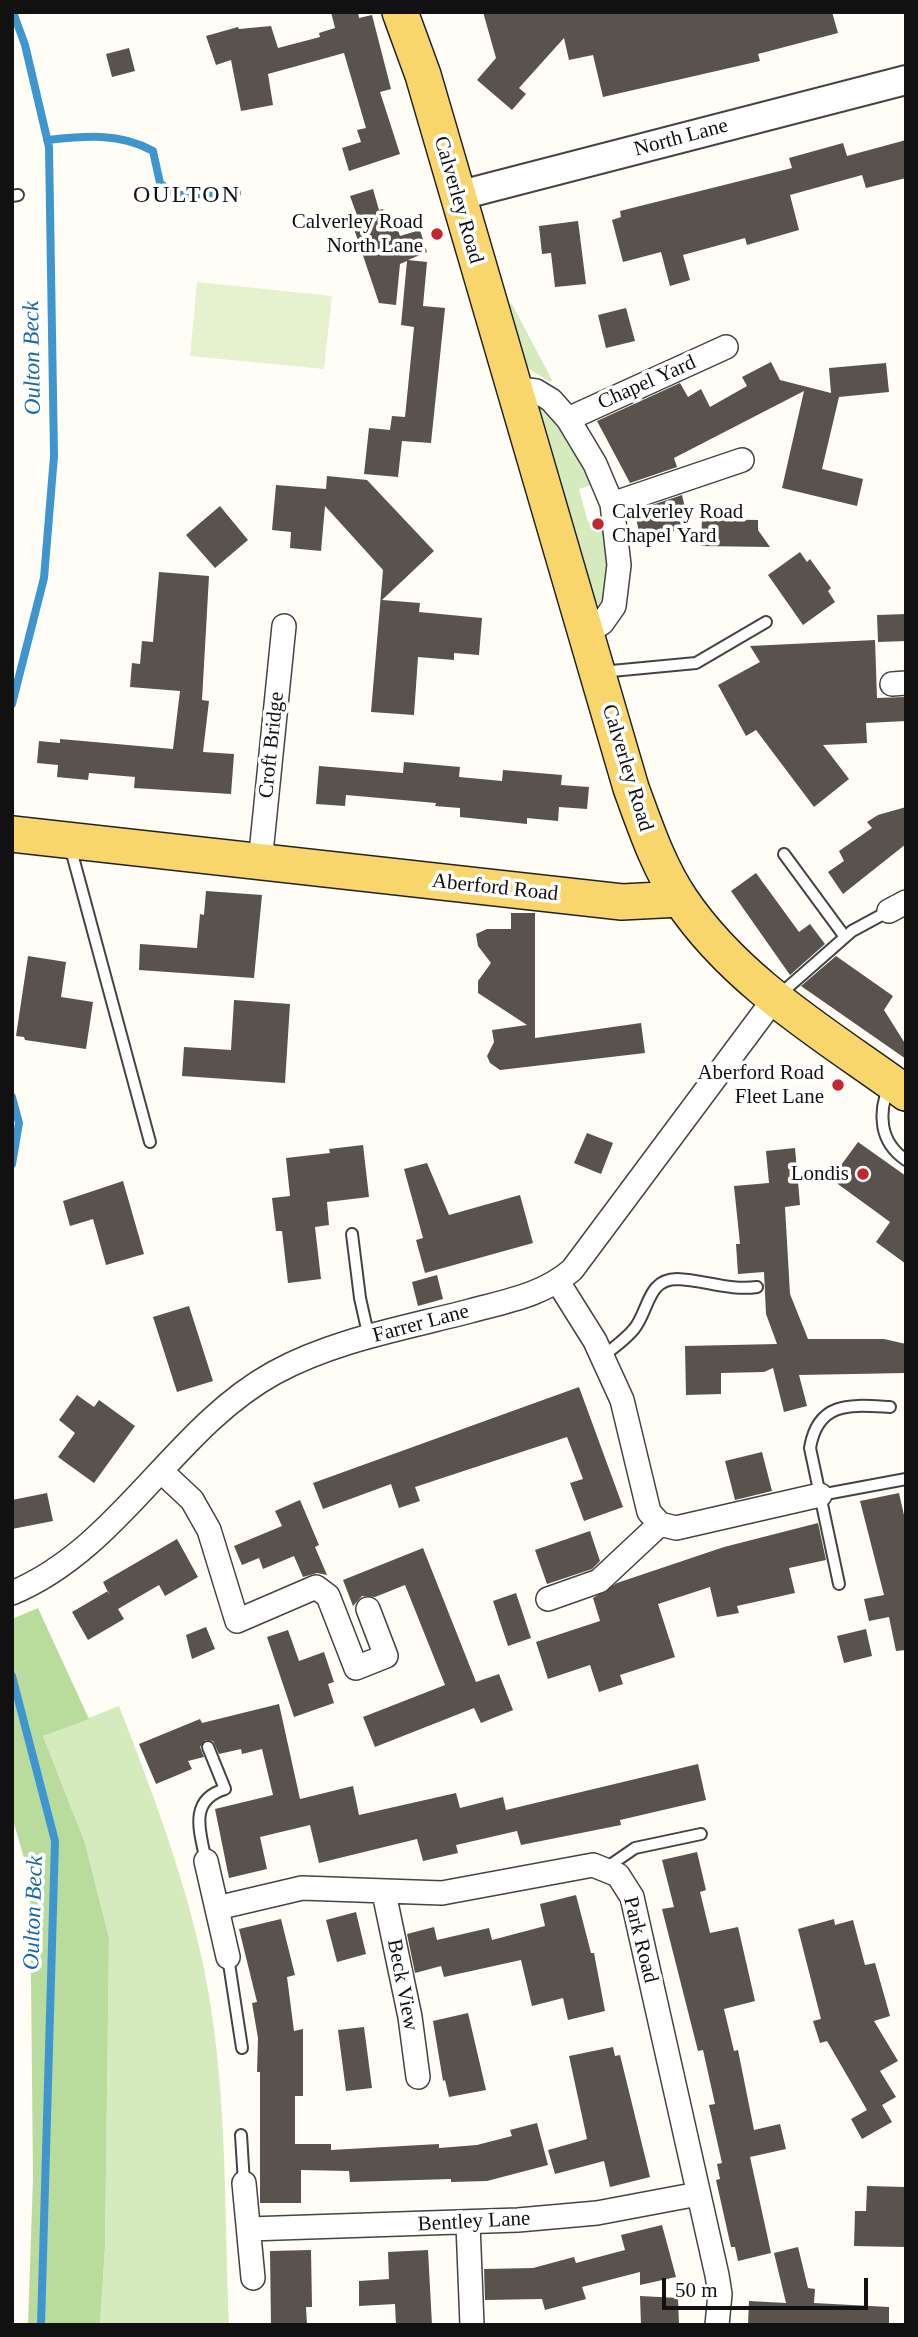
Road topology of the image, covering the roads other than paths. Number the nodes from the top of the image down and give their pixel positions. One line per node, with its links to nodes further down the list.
1 (400, 12): 3 (main road, Calverley Road)
2 (906, 80): 3 (street, North Lane)
3 (457, 196): 5 (main road, Calverley Road)
4 (726, 347): 6 (street, Chapel Yard)
5 (513, 388): 6 (street); 11 (main road, Calverley Road)
6 (568, 419): 8 (street)
7 (743, 460): 8 (street)
8 (612, 504): 11 (street)
9 (766, 622): 12 (lane)
10 (284, 626): 16 (street, Croft Bridge)
11 (587, 633): 12 (main road, Calverley Road)
12 (598, 673): 17 (main road, Calverley Road)
13 (17, 834): 14 (main road, Aberford Road)
14 (69, 840): 16 (main road, Aberford Road); 22 (lane)
15 (784, 854): 19 (lane)
16 (260, 863): 17 (main road, Aberford Road)
17 (680, 899): 20 (main road)
18 (897, 906): 19 (lane)
19 (845, 937): 20 (lane)
20 (774, 999): 21 (main road); 25 (street, Farrer Lane)
21 (901, 1080): 23 (lane)
22 (150, 1142)
23 (906, 1160)
24 (352, 1234): 27 (lane)
25 (558, 1282): 27 (street, Farrer Lane); 28 (street)
26 (757, 1287): 28 (lane)
27 (369, 1338): 30 (street, Farrer Lane)
28 (602, 1357): 33 (street)
29 (890, 1407): 32 (lane)
30 (161, 1471): 35 (street, Farrer Lane); 37 (street)
31 (906, 1479): 32 (lane)
32 (820, 1495): 33 (street); 34 (lane)
33 (660, 1524): 36 (street)
34 (839, 1584)
35 (12, 1593)
36 (548, 1599)
37 (368, 1609)
38 (208, 1747): 40 (lane)
39 (701, 1834): 41 (lane)
40 (206, 1861): 43 (street)
41 (606, 1868): 42 (street); 49 (street, Park Road)
42 (384, 1893): 43 (street); 46 (street, Beck View)
43 (217, 1908): 44 (street)
44 (228, 1957): 45 (lane)
45 (242, 2048)
46 (418, 2077)
47 (242, 2134): 48 (lane)
48 (244, 2183): 51 (street)
49 (698, 2194): 50 (street, Bentley Lane); 54 (street, Park Road)
50 (468, 2224): 51 (street, Bentley Lane); 53 (street)
51 (248, 2229): 52 (street)
52 (253, 2277)
53 (472, 2325)
54 (717, 2325)

